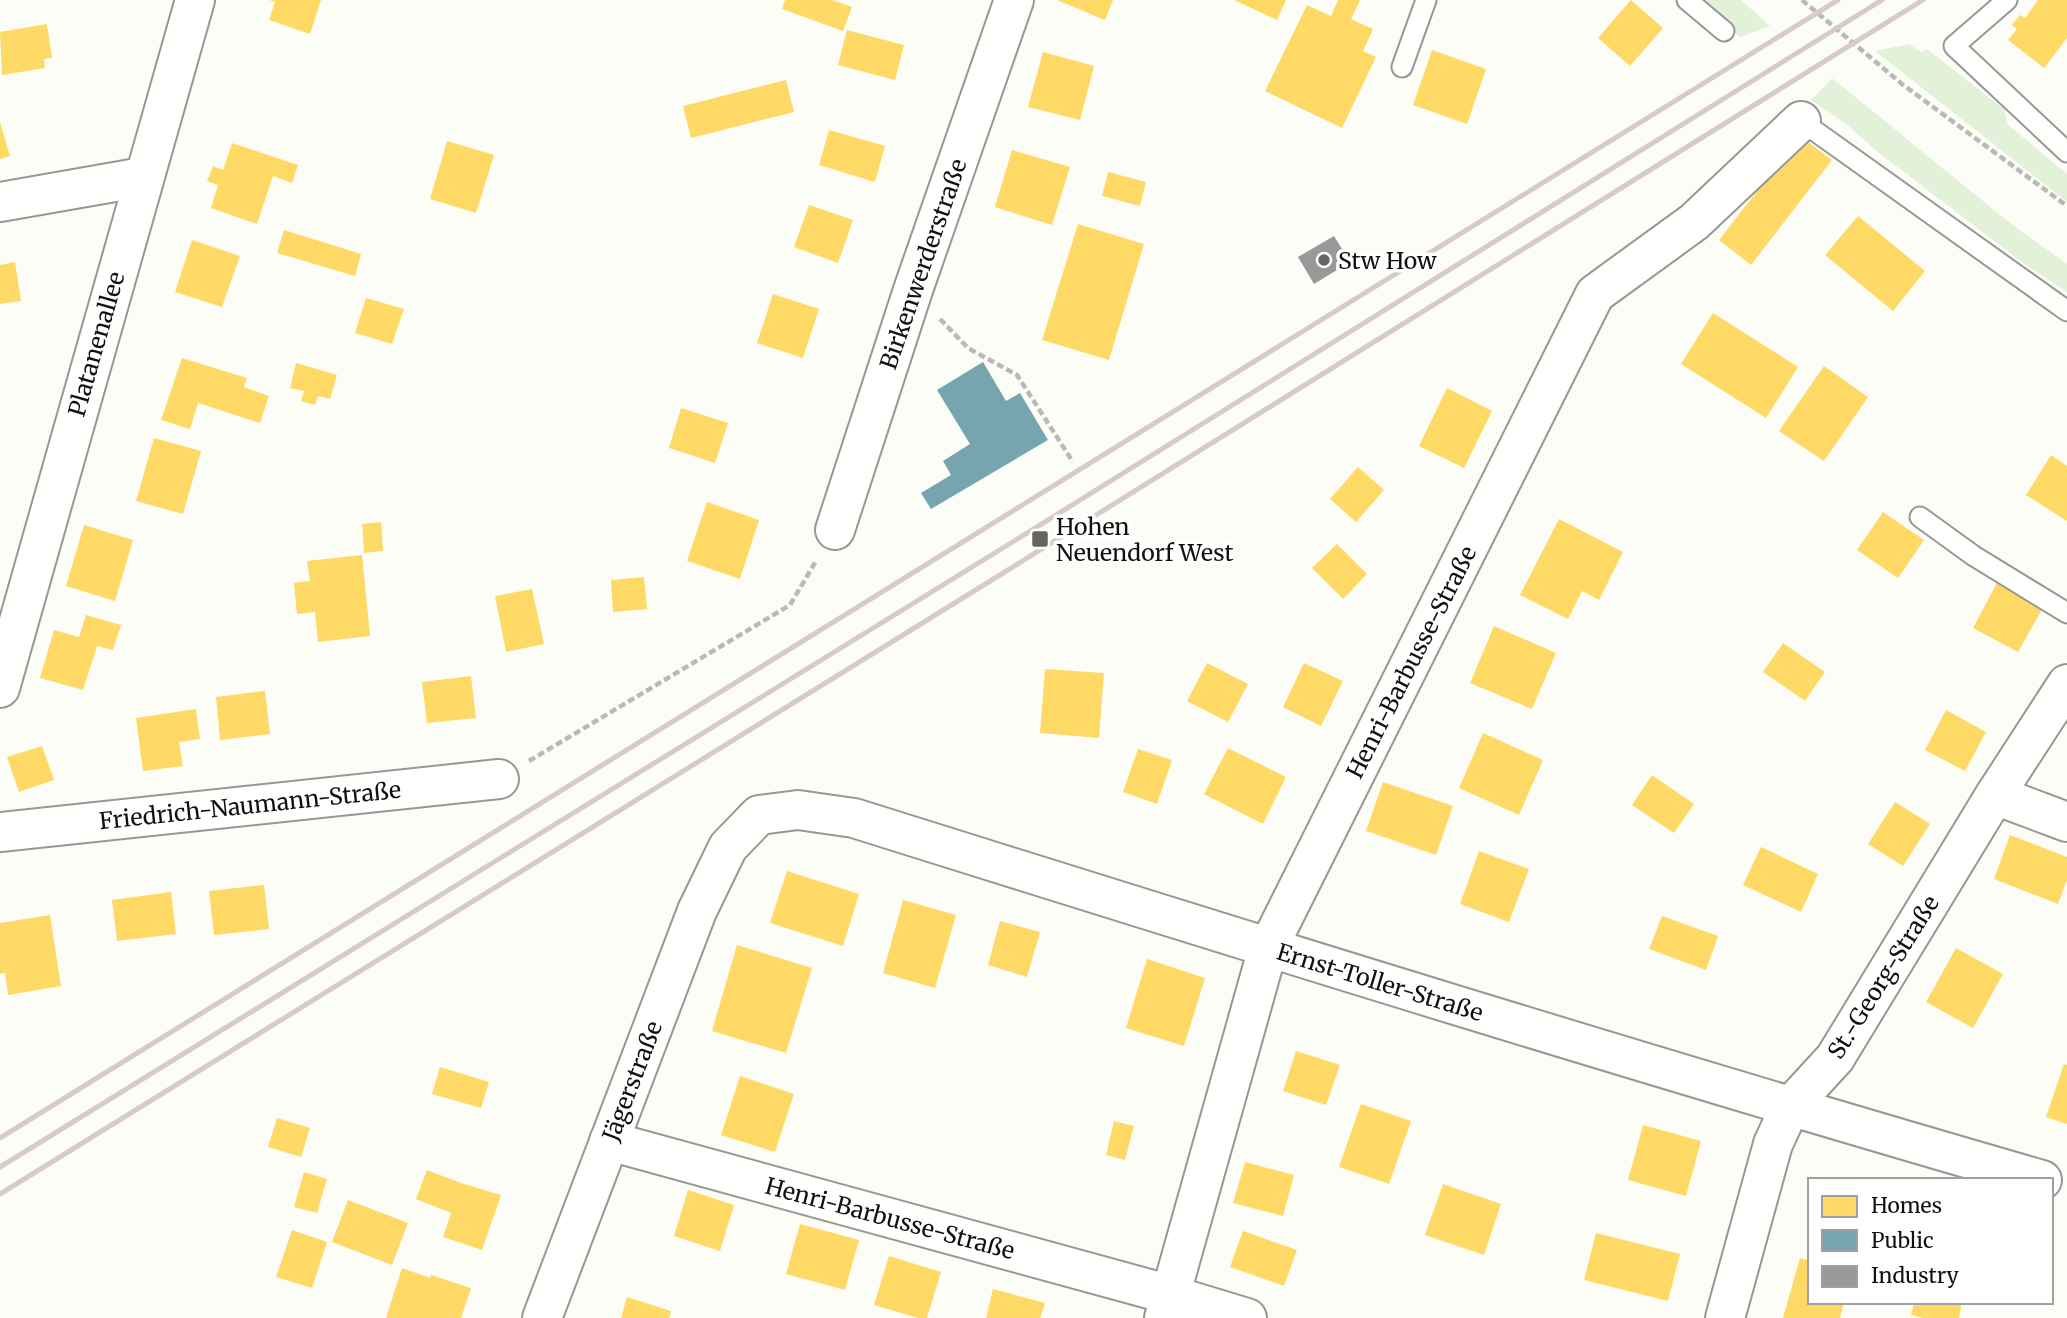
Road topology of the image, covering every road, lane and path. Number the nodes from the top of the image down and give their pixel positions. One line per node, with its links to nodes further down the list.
1 (195, 0): 11 (street, Platanenallee)
2 (1014, 0): 14 (street, Birkenwerderstraße)
3 (1426, 0): 8 (lane)
4 (1687, 0): 7 (lane)
5 (1801, 0): 13 (path)
6 (2007, 0): 10 (lane)
7 (1724, 31)
8 (1402, 67)
9 (1801, 121): 15 (lane); 27 (street, Henri-Barbusse-Straße)
10 (2067, 152)
11 (143, 177): 12 (street); 21 (street, Platanenallee)
12 (0, 202)
13 (2067, 206)
14 (913, 290): 16 (path); 18 (street, Birkenwerderstraße)
15 (2067, 311)
16 (1073, 462)
17 (1920, 517): 19 (lane)
18 (835, 530): 22 (path)
19 (2067, 613)
20 (2067, 684): 23 (street, St.-Georg-Straße)
21 (0, 688)
22 (499, 779): 25 (street, Friedrich-Naumann-Straße)
23 (1995, 794): 24 (street); 28 (street, St.-Georg-Straße)
24 (2067, 822)
25 (0, 832)
26 (728, 847): 27 (street, Ernst-Toller-Straße); 29 (street, Jägerstraße)
27 (1268, 948): 28 (street, Ernst-Toller-Straße); 31 (street, Henri-Barbusse-Straße)
28 (1790, 1107): 30 (street, Ernst-Toller-Straße); 34 (street, St.-Georg-Straße)
29 (609, 1141): 31 (street, Henri-Barbusse-Straße); 32 (street, Jägerstraße)
30 (2035, 1178)
31 (1168, 1306): 33 (street, Henri-Barbusse-Straße)
32 (542, 1318)
33 (1247, 1318)
34 (1725, 1318)

